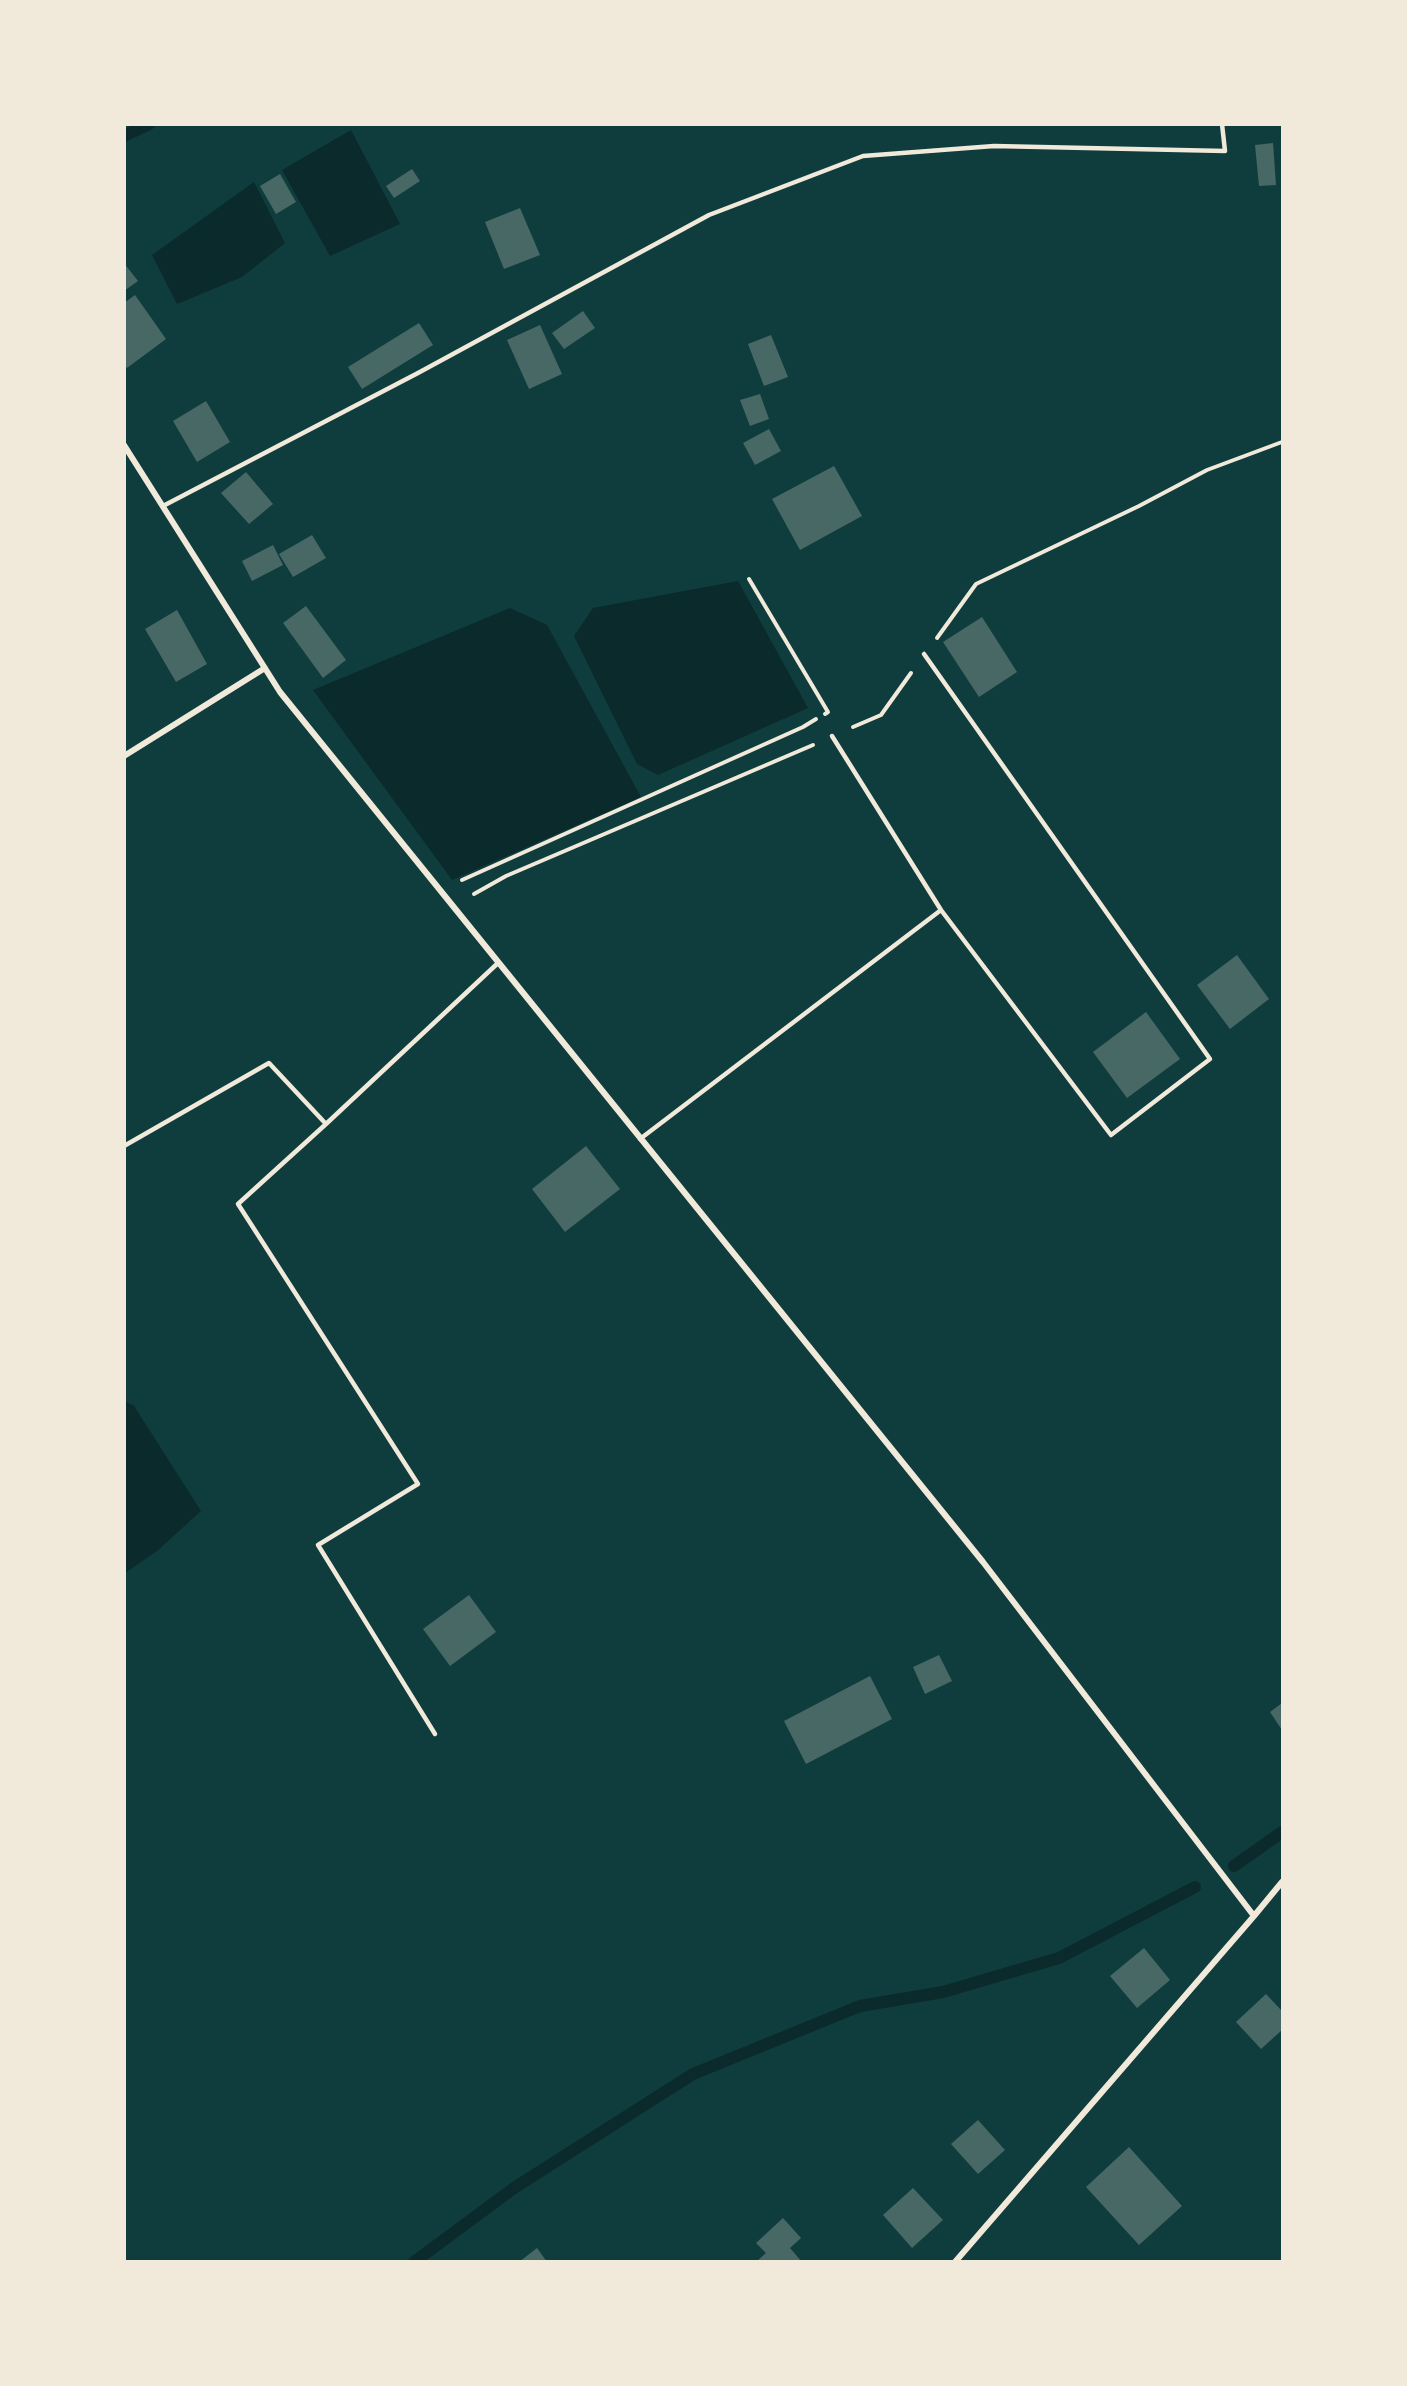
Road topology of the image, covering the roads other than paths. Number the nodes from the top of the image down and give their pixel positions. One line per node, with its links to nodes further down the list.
1 (1222, 124): 3 (lane)
2 (124, 445): 3 (street)
3 (163, 506): 5 (street)
4 (924, 654): 8 (lane)
5 (265, 668): 7 (street); 9 (street)
6 (832, 736): 8 (lane)
7 (124, 756)
8 (941, 910): 11 (lane)
9 (498, 963): 10 (lane); 11 (street)
10 (326, 1124): 12 (lane); 13 (lane)
11 (640, 1139): 15 (street)
12 (124, 1146)
13 (435, 1734)
14 (1282, 1882): 15 (street)
15 (1254, 1916): 16 (street)
16 (955, 2262)

